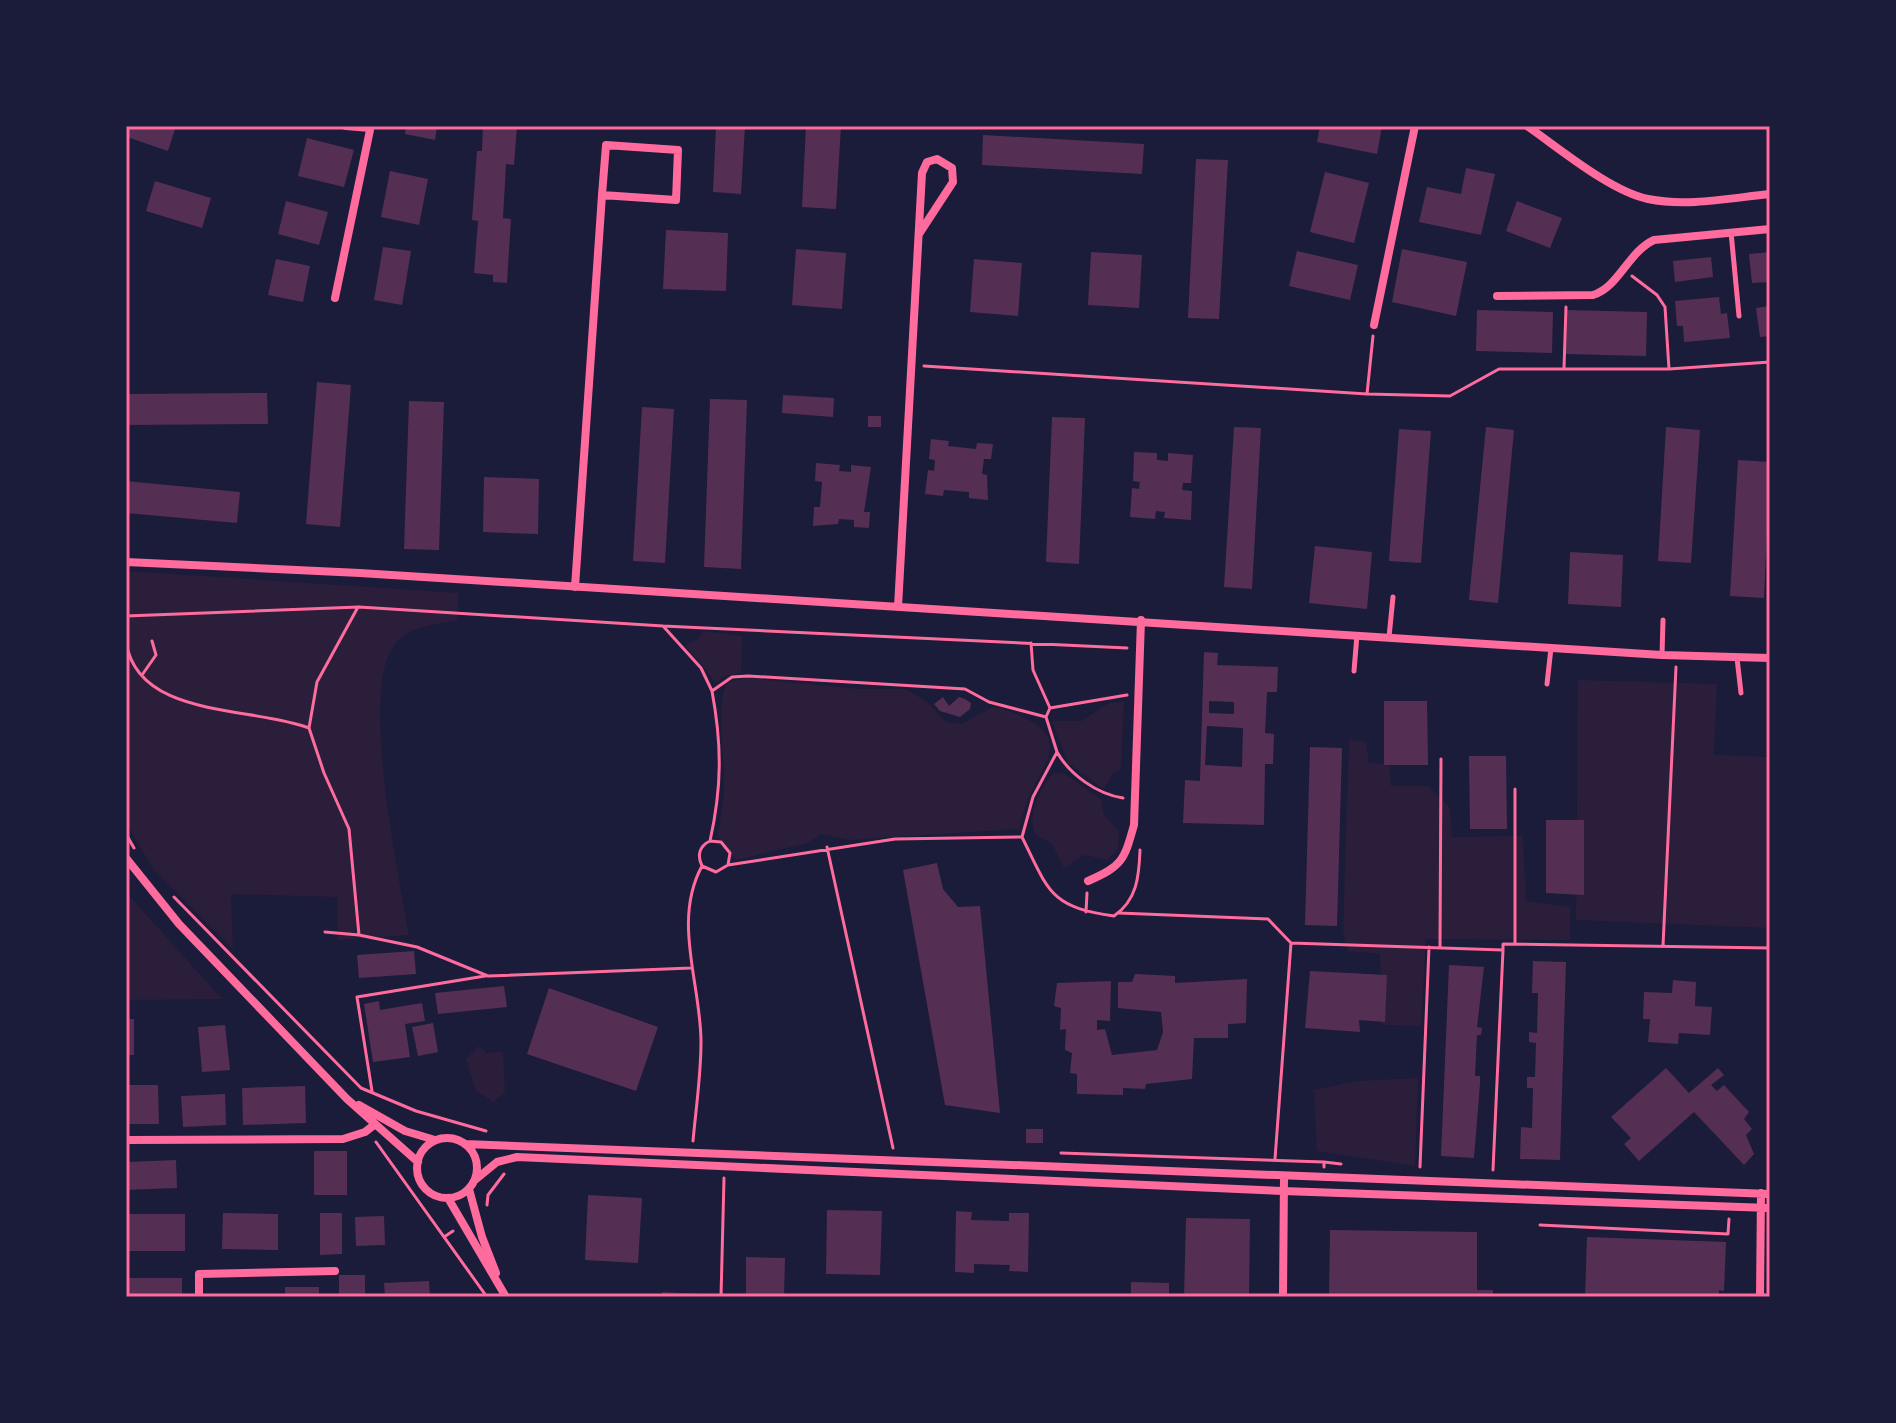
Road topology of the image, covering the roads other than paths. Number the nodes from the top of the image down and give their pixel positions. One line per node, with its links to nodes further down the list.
1 (346, 126): 4 (street)
2 (1415, 126): 13 (street)
3 (1527, 126): 5 (street)
4 (370, 128): 11 (street)
5 (1770, 194)
6 (602, 195): 6 (street); 15 (street)
7 (1770, 229): 8 (street)
8 (1730, 231): 10 (street); 12 (lane)
9 (919, 234): 9 (street); 17 (street)
10 (1497, 296)
11 (335, 298)
12 (1739, 316)
13 (1374, 325)
14 (126, 562): 15 (street)
15 (575, 587): 17 (street)
16 (1393, 597): 21 (lane)
17 (898, 607): 18 (street)
18 (1141, 620): 20 (street); 30 (street)
19 (1663, 620): 23 (lane)
20 (1357, 634): 21 (street); 26 (lane)
21 (1389, 637): 22 (street)
22 (1551, 647): 23 (street); 27 (lane)
23 (1662, 655): 24 (street)
24 (1737, 657): 25 (street); 28 (lane)
25 (1770, 658)
26 (1354, 671)
27 (1547, 684)
28 (1741, 693)
29 (126, 858): 31 (street)
30 (1088, 881)
31 (347, 1099): 32 (street); 34 (street)
32 (374, 1125): 33 (street); 40 (street)
33 (126, 1140)
34 (435, 1140): 35 (street); 40 (street)
35 (465, 1144): 36 (street); 44 (street)
36 (568, 1147): 37 (street); 38 (street)
37 (873, 1158): 39 (street); 41 (street)
38 (568, 1159): 41 (street); 44 (street)
39 (918, 1159): 42 (street); 43 (street)
40 (418, 1162): 50 (street)
41 (872, 1171): 42 (street)
42 (917, 1173): 48 (street)
43 (1284, 1177): 45 (street); 48 (street)
44 (475, 1180): 47 (street)
45 (1542, 1186): 46 (street); 51 (street)
46 (1579, 1187): 49 (street); 52 (street)
47 (469, 1189): 50 (street); 56 (street)
48 (1283, 1191): 51 (street); 57 (street)
49 (1766, 1194): 53 (street)
50 (448, 1198): 56 (street)
51 (1542, 1200): 52 (street)
52 (1579, 1202): 53 (street)
53 (1765, 1208): 58 (street)
54 (335, 1271): 55 (street)
55 (199, 1297)
56 (506, 1297)
57 (1283, 1297)
58 (1760, 1297)

